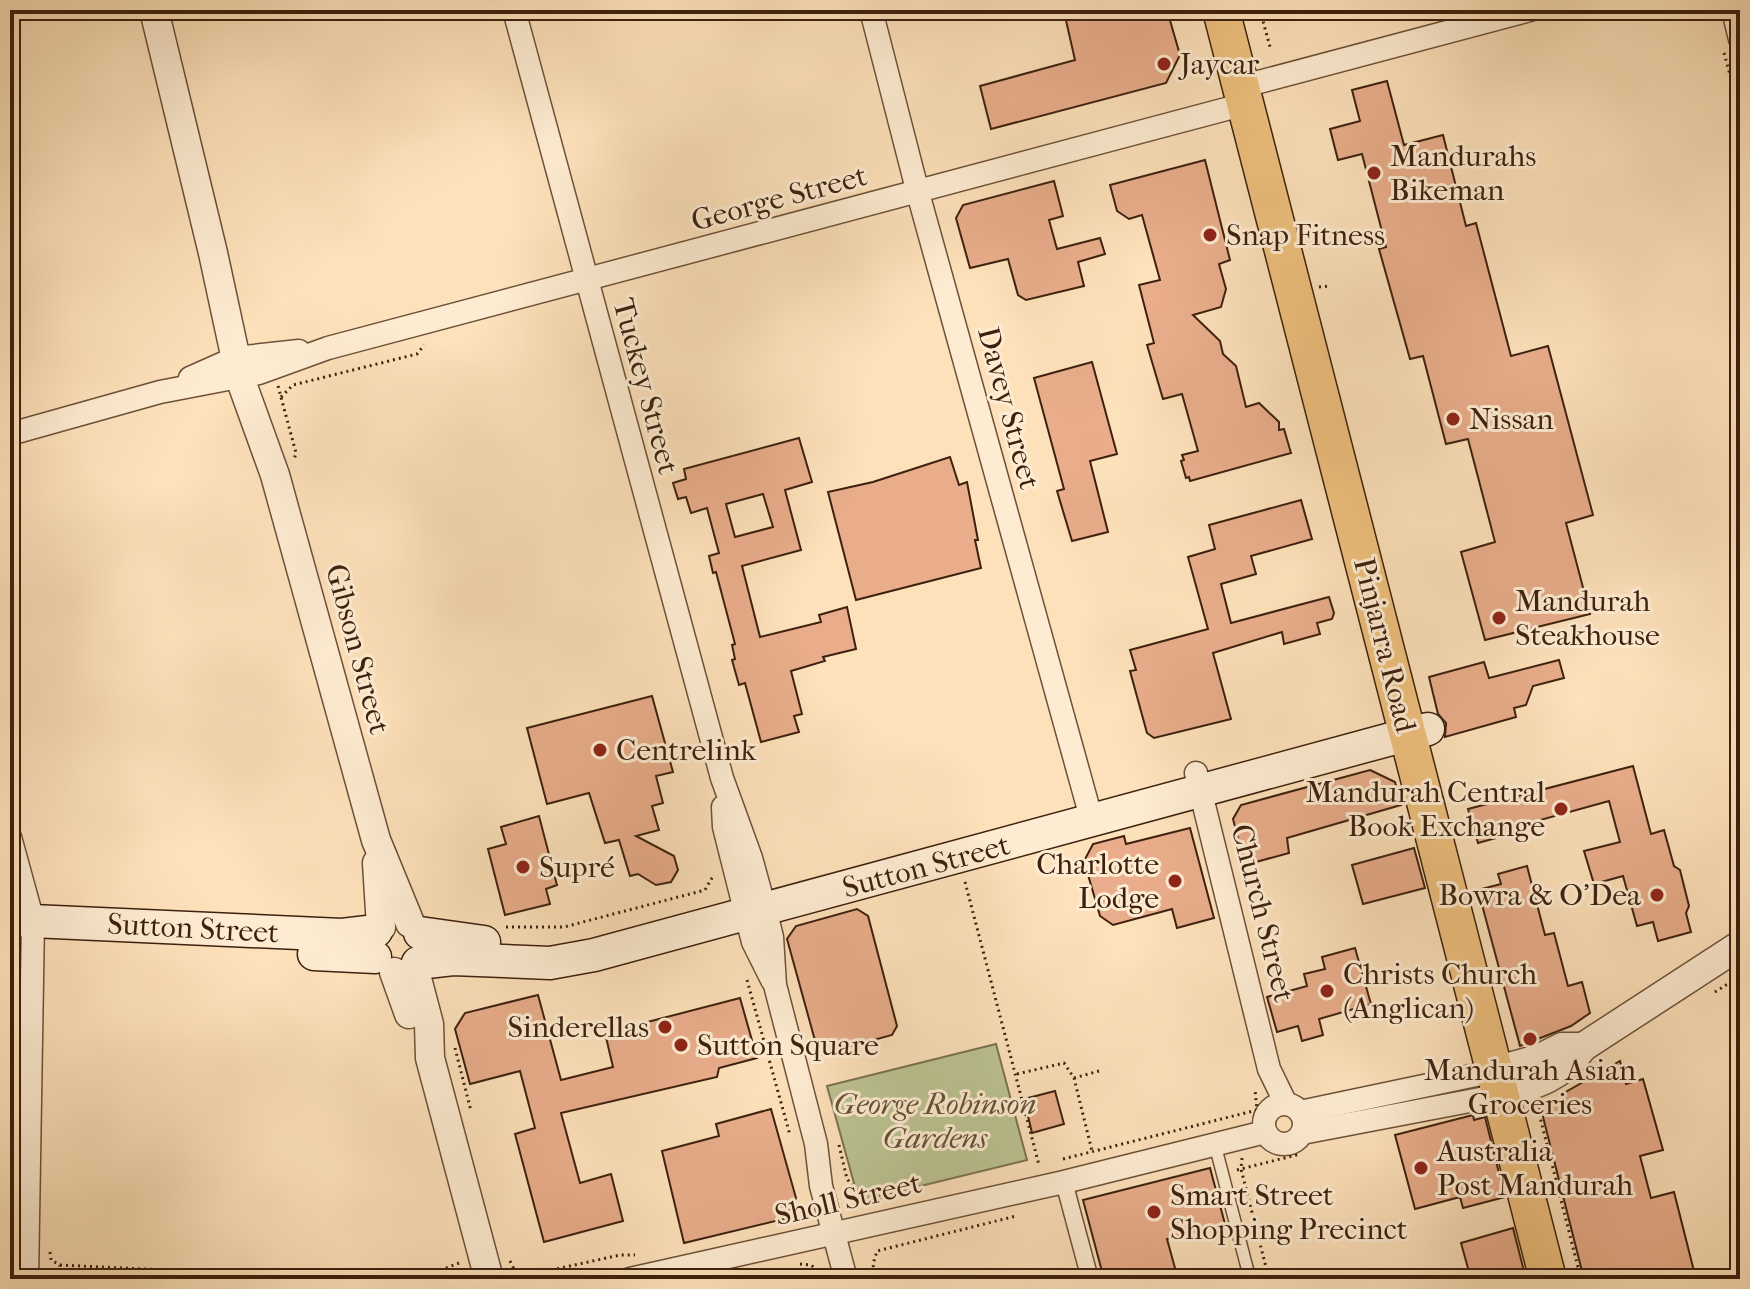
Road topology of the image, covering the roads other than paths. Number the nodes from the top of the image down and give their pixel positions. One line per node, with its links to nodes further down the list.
1 (154, 10): 12 (street, Gibson Street)
2 (514, 10): 11 (street, Tuckey Street)
3 (871, 10): 10 (street, Davey Street)
4 (1221, 10): 9 (main road, Pinjarra Road)
5 (1245, 10): 9 (main road, Pinjarra Road)
6 (1530, 10): 9 (street, George Street)
7 (1733, 10): 8 (street)
8 (1732, 45)
9 (1255, 80): 10 (street, George Street); 14 (main road, Pinjarra Road)
10 (918, 193): 11 (street, George Street); 16 (street, Davey Street)
11 (586, 280): 12 (street, George Street); 18 (street, Tuckey Street)
12 (247, 366): 13 (street, George Street); 21 (street, Gibson Street)
13 (10, 434)
14 (1415, 722): 15 (main road, Sutton Street); 22 (main road, Pinjarra Road)
15 (1198, 783): 16 (main road, Sutton Street); 23 (street, Church Street)
16 (1090, 812): 18 (main road, Sutton Street); 18 (main road, Sutton Street)
17 (10, 837): 19 (street)
18 (754, 903): 21 (main road, Sutton Street); 26 (street, Tuckey Street)
19 (21, 929): 21 (main road, Sutton Street); 27 (street)
20 (1740, 945): 22 (street)
21 (398, 947): 28 (street, Gibson Street)
22 (1513, 1087): 23 (street, Sholl Street); 34 (main road, Pinjarra Road); 35 (main road, Pinjarra Road)
23 (1287, 1125): 24 (street, Sholl Street)
24 (1215, 1145): 25 (street, Sholl Street); 33 (lane)
25 (1062, 1171): 26 (street, Sholl Street); 32 (street)
26 (840, 1232): 29 (street, Sholl Street); 30 (street, Tuckey Street); 31 (street, Tuckey Street)
27 (27, 1279)
28 (489, 1279)
29 (630, 1279)
30 (846, 1279)
31 (859, 1279)
32 (1090, 1279)
33 (1250, 1279)
34 (1548, 1279)
35 (1569, 1279)

